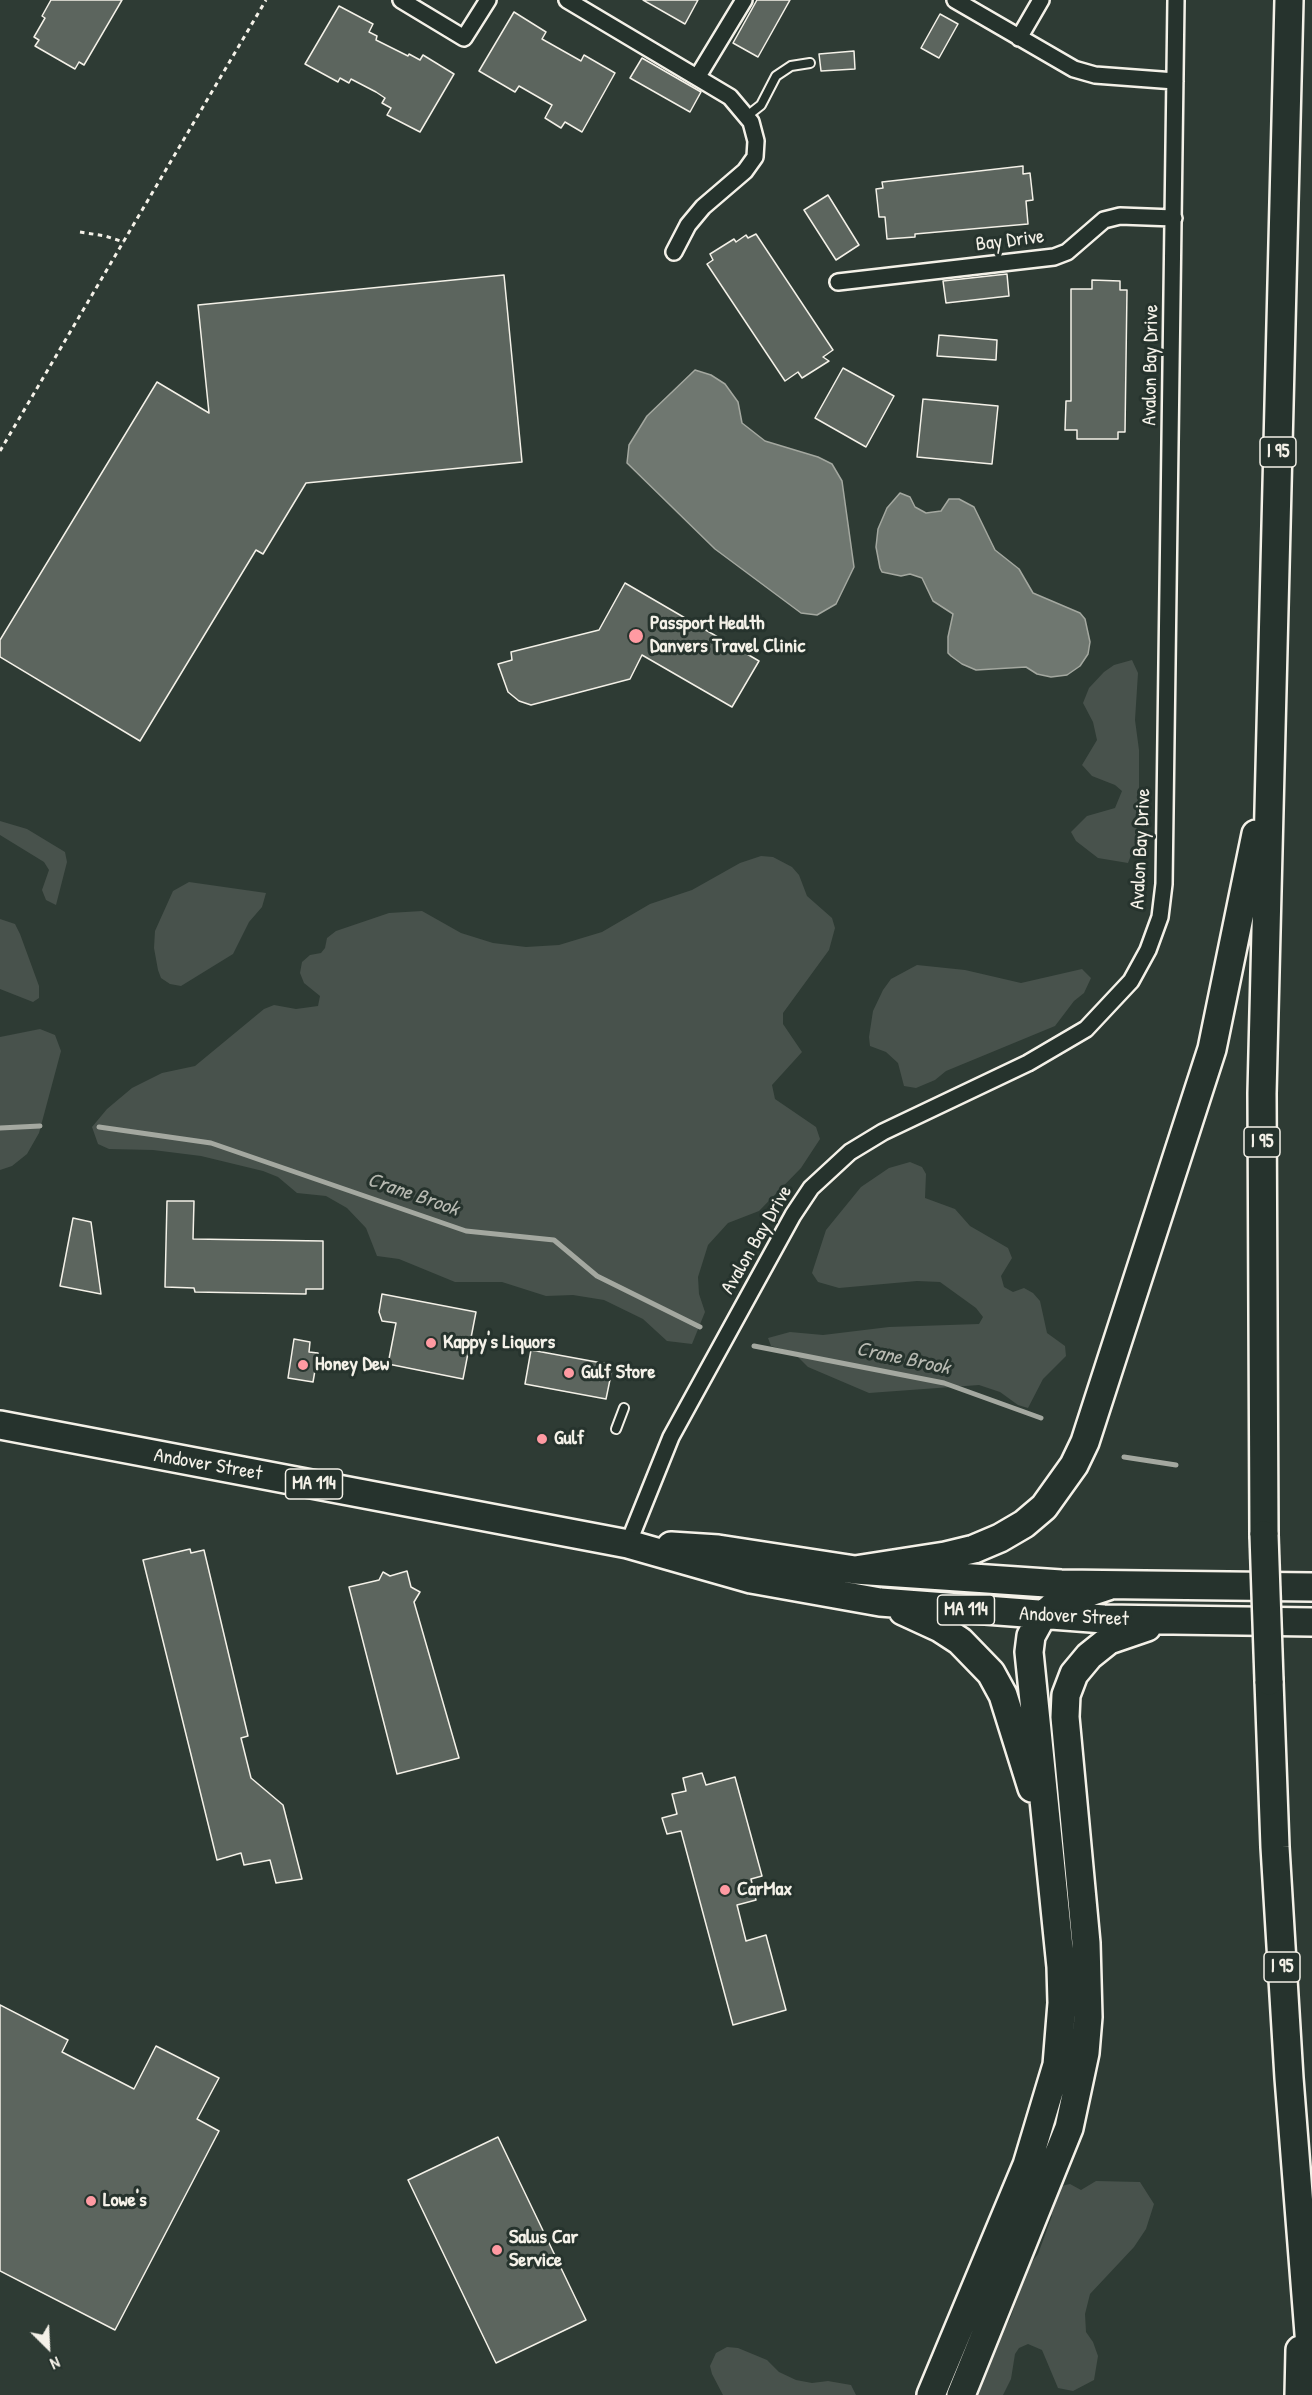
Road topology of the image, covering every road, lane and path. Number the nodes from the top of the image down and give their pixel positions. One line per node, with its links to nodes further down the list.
1 (266, 0): 18 (path)
2 (401, 0): 3 (street)
3 (488, 0)
4 (567, 0): 13 (street)
5 (744, 0): 13 (street)
6 (955, 0): 10 (street)
7 (1041, 0): 11 (street)
8 (1176, 0): 14 (street, Avalon Bay Drive)
9 (1289, 0): 22 (highway, I 95)
10 (971, 4): 11 (street)
11 (1019, 38): 14 (street)
12 (810, 63): 15 (lane)
13 (698, 76): 15 (street)
14 (1175, 81): 16 (street, Avalon Bay Drive)
15 (747, 116): 19 (street)
16 (1174, 218): 20 (street, Bay Drive); 26 (street, Avalon Bay Drive)
17 (80, 232): 18 (path)
18 (124, 242): 21 (path)
19 (674, 252)
20 (838, 282)
21 (0, 451)
22 (1271, 750): 27 (highway); 35 (highway, I 95, bridge)
23 (624, 1408): 25 (lane)
24 (0, 1425): 26 (highway, Andover Street / MA 114)
25 (616, 1429)
26 (628, 1544): 27 (highway, Andover Street / MA 114); 30 (highway, Andover Street / MA 114)
27 (855, 1570): 28 (highway, Andover Street / MA 114)
28 (1108, 1586): 29 (highway, Andover Street / MA 114); 31 (highway)
29 (1312, 1587)
30 (880, 1602): 31 (highway, Andover Street / MA 114); 34 (highway)
31 (1042, 1616): 32 (highway, Andover Street / MA 114); 34 (highway)
32 (1169, 1622): 33 (highway, Andover Street / MA 114); 38 (highway)
33 (1312, 1622)
34 (1046, 1841): 37 (highway)
35 (1302, 2253): 36 (highway, I 95); 39 (highway)
36 (1312, 2372)
37 (931, 2395)
38 (961, 2395)
39 (1299, 2395)

